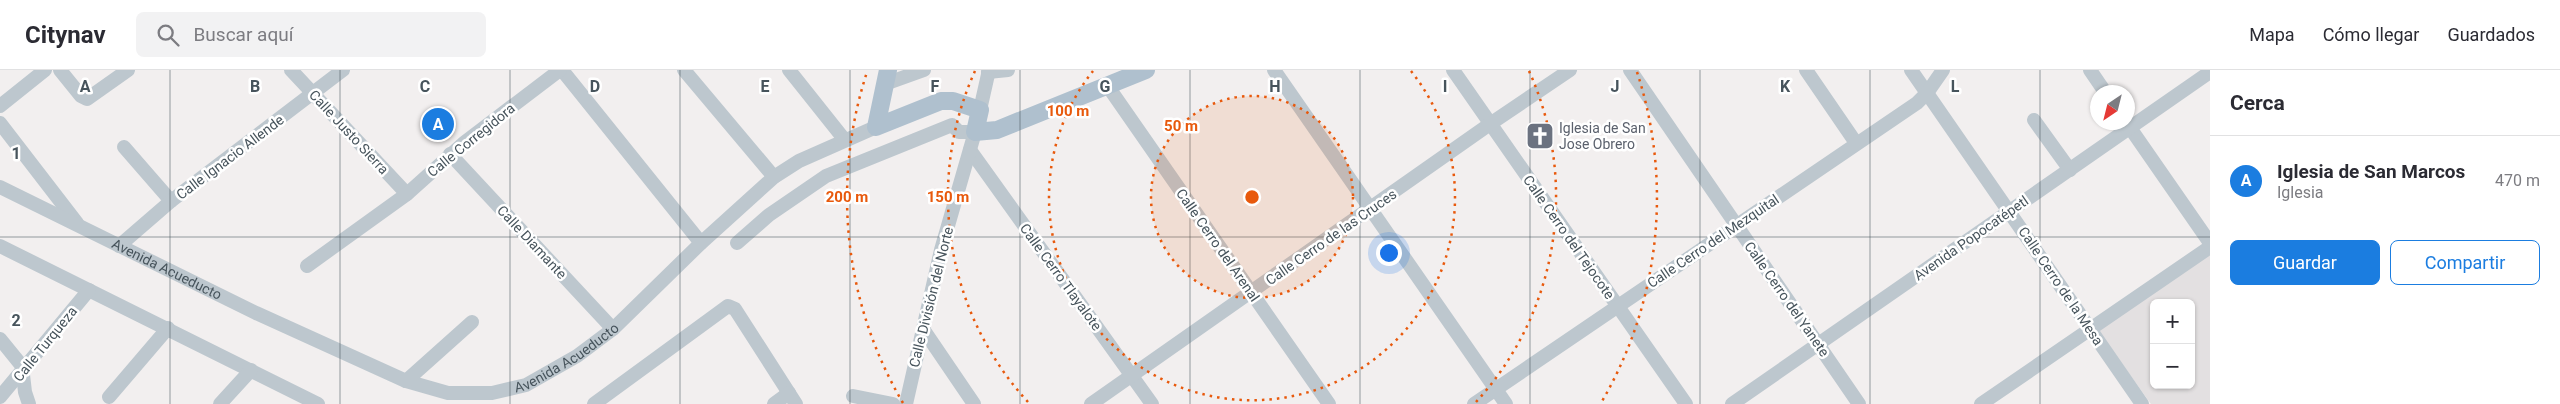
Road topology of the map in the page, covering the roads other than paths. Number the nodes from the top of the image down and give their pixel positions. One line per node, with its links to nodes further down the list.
1 (45, 70): 27 (street)
2 (60, 70): 3 (street)
3 (128, 70)
4 (291, 70): 25 (street, Calle Justo Sierra)
5 (343, 70): 25 (street, Calle Ignacio Allende)
6 (561, 70): 41 (street, Calle Corregidora); 51 (street)
7 (684, 70): 43 (street)
8 (789, 70): 37 (street)
9 (924, 70): 22 (street)
10 (1008, 70): 20 (street)
11 (1146, 70): 23 (main road)
12 (1274, 70): 47 (street)
13 (1452, 70): 32 (street, Calle Cerro del Tejocote)
14 (1570, 70): 32 (street, Calle Cerro de las Cruces)
15 (1630, 70): 50 (street, Calle Cerro del Yanete)
16 (1806, 70): 38 (street)
17 (1911, 70): 26 (street, Calle Cerro de la Mesa)
18 (1943, 70): 26 (street, Calle Cerro del Mezquital)
19 (2090, 70): 24 (street)
20 (989, 71): 28 (street)
21 (2210, 72): 30 (street, Avenida Popocatépetl)
22 (886, 77): 33 (main road)
23 (1107, 85): 36 (main road); 59 (street, Calle Cerro del Arenal)
24 (2100, 85)
25 (313, 93): 45 (street, Calle Justo Sierra); 46 (street, Calle Ignacio Allende)
26 (1927, 93): 38 (street, Calle Cerro del Mezquital); 48 (street, Calle Cerro de la Mesa)
27 (0, 106)
28 (980, 110): 33 (main road, Avenida Acueducto); 36 (main road)
29 (2034, 120): 42 (street)
30 (2135, 120)
31 (0, 123): 49 (street)
32 (1490, 124): 47 (street, Calle Cerro de las Cruces); 60 (street, Calle Cerro del Tejocote)
33 (876, 127): 37 (street, Avenida Acueducto)
34 (2122, 130): 42 (street, Avenida Popocatépetl)
35 (2131, 130): 52 (street)
36 (975, 132): 40 (street, Calle División del Norte); 53 (street)
37 (844, 139): 43 (street, Avenida Acueducto)
38 (1856, 143): 50 (street, Calle Cerro del Mezquital)
39 (124, 147): 46 (street)
40 (970, 150): 65 (street, Calle División del Norte); 70 (street, Calle Cerro Tlayalote)
41 (450, 154): 45 (street, Calle Corregidora); 64 (street, Calle Diamante)
42 (2070, 170): 48 (street, Avenida Popocatépetl)
43 (774, 177): 51 (street, Avenida Acueducto)
44 (0, 187): 49 (street, Avenida Acueducto)
45 (407, 194): 57 (street, Calle Corregidora)
46 (172, 201): 55 (street, Calle Ignacio Allende)
47 (1371, 208): 59 (street, Calle Cerro de las Cruces); 72 (street)
48 (2010, 211): 63 (street, Calle Cerro de la Mesa); 67 (street, Avenida Popocatépetl)
49 (79, 226): 55 (street, Avenida Acueducto)
50 (1736, 226): 60 (street, Calle Cerro del Mezquital); 67 (street, Calle Cerro del Yanete)
51 (701, 243): 64 (street, Avenida Acueducto)
52 (2210, 243)
53 (737, 244)
54 (0, 246): 58 (street)
55 (119, 246): 71 (street, Avenida Acueducto)
56 (2210, 247): 63 (street)
57 (307, 266)
58 (89, 290): 62 (street); 69 (street, Calle Turqueza)
59 (1251, 293): 70 (street, Calle Cerro de las Cruces); 87 (street, Calle Cerro del Arenal)
60 (1618, 306): 72 (street, Calle Cerro del Mezquital); 90 (street, Calle Cerro del Tejocote)
61 (472, 322): 71 (street)
62 (168, 328): 68 (street); 75 (street)
63 (2090, 328): 93 (street); 94 (street, Calle Cerro de la Mesa)
64 (613, 329): 71 (street, Avenida Acueducto)
65 (923, 329): 83 (street, Calle División del Norte); 84 (street)
66 (0, 339): 69 (street)
67 (1818, 344): 91 (street, Avenida Popocatépetl); 92 (street, Calle Cerro del Yanete)
68 (251, 370): 78 (street); 79 (street)
69 (23, 371): 74 (street, Calle Turqueza); 77 (street)
70 (1132, 375): 85 (street, Calle Cerro de las Cruces); 86 (street, Calle Cerro Tlayalote)
71 (406, 381)
72 (1496, 389): 88 (street, Calle Cerro del Mezquital); 89 (street)
73 (854, 396): 82 (street)
74 (0, 397)
75 (109, 397)
76 (793, 399): 80 (street); 81 (street)
77 (29, 404)
78 (220, 404)
79 (318, 404)
80 (594, 404)
81 (774, 404)
82 (893, 404)
83 (906, 404)
84 (974, 404)
85 (1091, 404)
86 (1152, 404)
87 (1329, 404)
88 (1474, 404)
89 (1506, 404)
90 (1686, 404)
91 (1732, 404)
92 (1859, 404)
93 (1981, 404)
94 (2142, 404)

